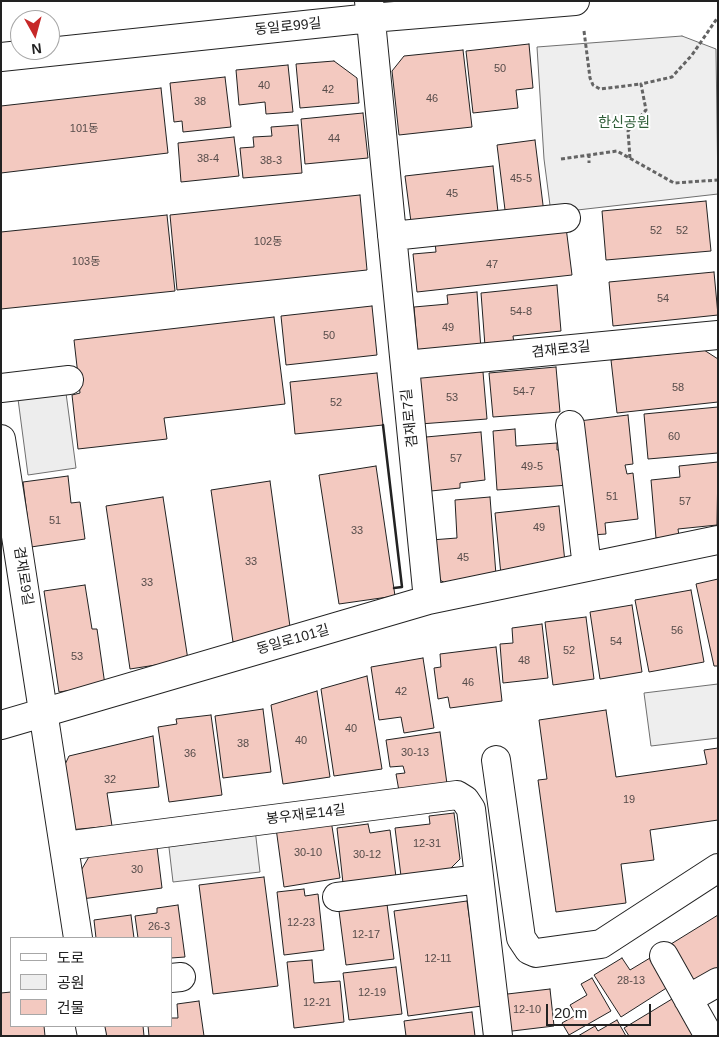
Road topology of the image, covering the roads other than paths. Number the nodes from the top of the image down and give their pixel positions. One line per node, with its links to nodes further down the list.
1 (575, 1): 2 (street, 동일로99길)
2 (370, 10): 3 (street, 동일로99길); 5 (street, 겸재로7길)
3 (1, 56)
4 (566, 218): 5 (street)
5 (392, 236): 7 (street, 겸재로7길)
6 (718, 334): 7 (street, 겸재로3길)
7 (405, 365): 14 (street, 겸재로7길)
8 (68, 380): 9 (street)
9 (1, 388)
10 (570, 425): 13 (street)
11 (1, 438): 15 (street, 겸재로9길)
12 (718, 540): 13 (street, 동일로101길)
13 (587, 567): 14 (street, 동일로101길)
14 (428, 600): 15 (street, 동일로101길)
15 (45, 714): 16 (street, 동일로101길); 18 (street)
16 (1, 725)
17 (496, 760): 19 (street)
18 (65, 846): 20 (street, 봉우재로14길); 22 (street)
19 (718, 868)
20 (479, 879): 21 (street); 26 (street, 봉우재로14길)
21 (337, 897)
22 (78, 937)
23 (664, 956): 25 (street)
24 (718, 982): 25 (street)
25 (688, 999): 27 (street)
26 (498, 1036)
27 (709, 1036)

